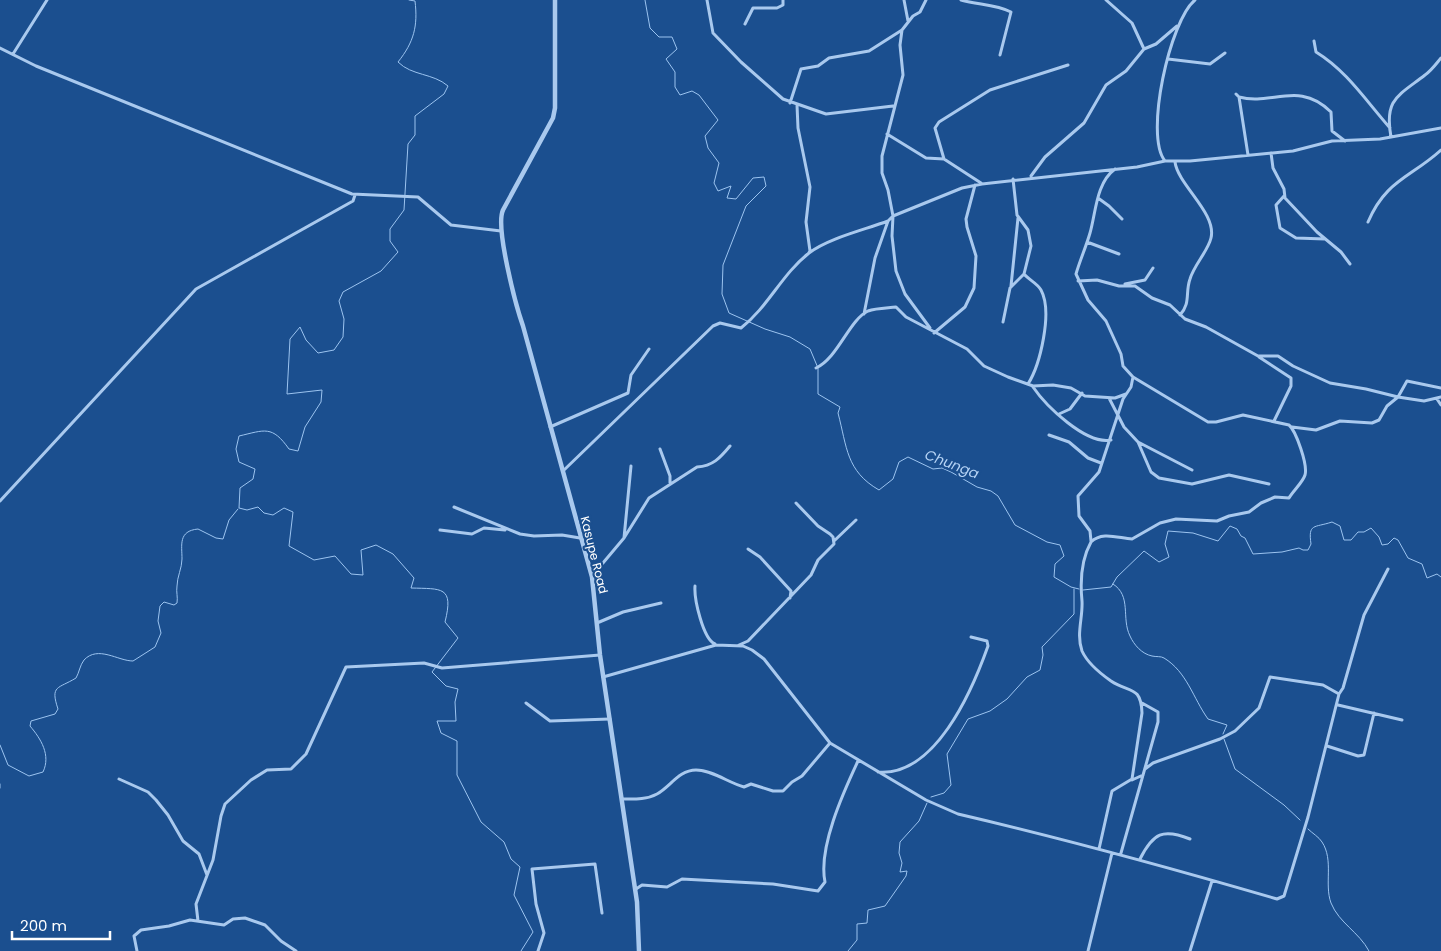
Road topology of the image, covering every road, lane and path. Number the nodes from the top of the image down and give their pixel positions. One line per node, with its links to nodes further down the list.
1 (47, 0): 18 (street)
2 (555, 0): 50 (street, Kasupe Road)
3 (707, 0): 23 (street)
4 (783, 0): 11 (street)
5 (904, 0): 10 (street)
6 (926, 0): 10 (street)
7 (961, 0): 19 (street)
8 (1106, 0): 16 (street)
9 (1195, 0): 12 (street)
10 (908, 22): 13 (street)
11 (745, 24)
12 (1177, 25): 16 (street); 21 (street)
13 (902, 30): 23 (street); 25 (street)
14 (1314, 41): 26 (street)
15 (0, 48): 18 (street)
16 (1144, 49): 38 (street)
17 (1225, 53): 21 (street)
18 (13, 54): 42 (street)
19 (1000, 55)
20 (1441, 58): 26 (street)
21 (1168, 59): 35 (street)
22 (1068, 65): 34 (street)
23 (790, 103): 24 (street)
24 (797, 105): 25 (street); 53 (street)
25 (893, 106): 28 (street)
26 (1390, 128): 29 (street)
27 (1441, 128): 29 (street)
28 (887, 134): 34 (street); 45 (street)
29 (1391, 137): 30 (street)
30 (1345, 141): 32 (street); 33 (street)
31 (1441, 150): 49 (street)
32 (1271, 153): 33 (street); 43 (street)
33 (1248, 155): 36 (street)
34 (944, 159): 40 (street)
35 (1165, 161): 36 (street); 37 (street)
36 (1175, 162): 62 (street)
37 (1115, 169): 38 (street); 44 (street)
38 (1031, 177): 39 (street)
39 (1013, 179): 40 (street); 46 (street)
40 (982, 184): 41 (street)
41 (976, 185): 45 (street); 65 (street)
42 (355, 195): 50 (street); 95 (street)
43 (1285, 195): 51 (street); 51 (street)
44 (1098, 198): 47 (street); 52 (street)
45 (893, 216): 48 (street); 64 (street)
46 (1018, 217): 57 (street); 59 (street)
47 (1122, 219)
48 (888, 221): 53 (street); 61 (street)
49 (1368, 222)
50 (502, 230): 82 (street, Kasupe Road)
51 (1325, 239): 55 (street)
52 (1087, 242): 54 (street); 58 (street)
53 (808, 254): 92 (street)
54 (1120, 254)
55 (1350, 264)
56 (1153, 268): 60 (street)
57 (1024, 274): 59 (street); 70 (street)
58 (1078, 281): 60 (street); 69 (street)
59 (1011, 286): 63 (street)
60 (1119, 286): 62 (street)
61 (864, 314): 64 (street); 68 (street)
62 (1180, 315): 67 (street)
63 (1003, 322)
64 (930, 329): 65 (street)
65 (934, 332): 70 (street)
66 (649, 349): 82 (street)
67 (1259, 356): 75 (street); 81 (street)
68 (818, 368)
69 (1133, 377): 74 (street); 81 (street)
70 (1028, 384): 71 (street)
71 (1033, 386): 73 (street); 79 (street)
72 (1441, 388): 75 (street)
73 (1082, 393): 76 (street); 79 (street)
74 (1126, 394): 76 (street); 80 (street)
75 (1398, 397): 77 (street); 83 (street)
76 (1109, 398): 80 (street)
77 (1439, 398): 78 (street)
78 (1441, 405)
79 (1059, 414): 85 (street)
80 (1119, 417): 85 (street); 86 (street)
81 (1274, 421): 83 (street)
82 (550, 427): 92 (street, Kasupe Road)
83 (1292, 427): 104 (street)
84 (1049, 436): 89 (street)
85 (1110, 440): 89 (street)
86 (1138, 442): 91 (street); 94 (street)
87 (730, 446): 93 (street)
88 (660, 449): 93 (street)
89 (1102, 463): 104 (street)
90 (631, 466): 102 (street)
91 (1192, 470)
92 (562, 471): 101 (street, Kasupe Road)
93 (670, 483): 102 (street)
94 (1269, 484)
95 (0, 501)
96 (796, 504): 103 (street)
97 (454, 507): 100 (street)
98 (856, 520): 103 (street)
99 (440, 530): 100 (street)
100 (510, 530): 101 (street)
101 (580, 538): 107 (street, Kasupe Road)
102 (624, 538): 107 (street)
103 (834, 541): 109 (street)
104 (1091, 542): 119 (street)
105 (748, 549): 109 (street)
106 (1388, 569): 117 (street)
107 (592, 576): 111 (street, Kasupe Road)
108 (695, 586): 113 (street)
109 (790, 598): 114 (street)
110 (661, 602): 111 (street)
111 (596, 623): 115 (street, Kasupe Road)
112 (971, 637): 128 (street)
113 (716, 645): 114 (street); 116 (street)
114 (738, 646): 124 (street)
115 (600, 655): 116 (street, Kasupe Road); 138 (street)
116 (603, 677): 122 (street, Kasupe Road)
117 (1340, 694): 120 (street); 127 (street)
118 (526, 703): 122 (street)
119 (1141, 703): 127 (street); 131 (street)
120 (1338, 705): 121 (street); 125 (street)
121 (1374, 713): 123 (street); 125 (street)
122 (611, 719): 132 (street, Kasupe Road)
123 (1402, 720)
124 (830, 743): 126 (street); 132 (street)
125 (1327, 746): 139 (street)
126 (858, 761): 128 (street); 140 (street)
127 (1145, 769): 129 (street)
128 (875, 771): 134 (street)
129 (1143, 775): 131 (street); 136 (street)
130 (118, 779): 138 (street)
131 (1131, 780): 134 (street)
132 (622, 800): 140 (street, Kasupe Road)
133 (1190, 839): 137 (street)
134 (1099, 849): 135 (street)
135 (1112, 853): 136 (street); 147 (street)
136 (1121, 854): 137 (street)
137 (1140, 859): 139 (street)
138 (207, 876): 142 (street)
139 (1212, 881): 148 (street)
140 (635, 890): 146 (street, Kasupe Road)
141 (602, 913): 145 (street)
142 (198, 921): 143 (street); 144 (street)
143 (137, 951)
144 (296, 951)
145 (538, 951)
146 (639, 951)
147 (1088, 951)
148 (1190, 951)

